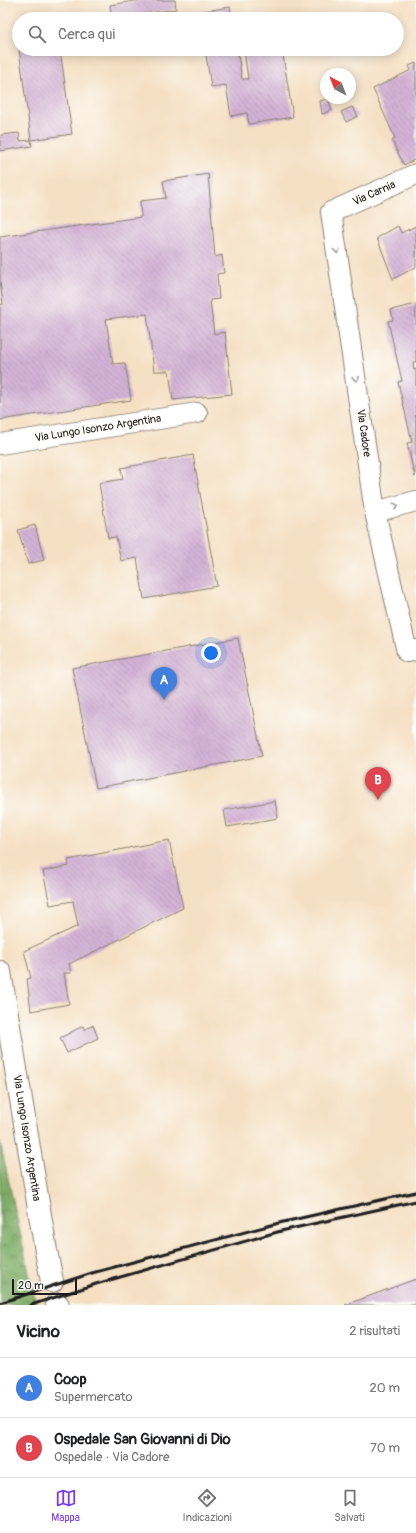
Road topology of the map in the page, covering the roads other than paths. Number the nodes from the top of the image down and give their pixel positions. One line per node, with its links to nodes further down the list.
1 (416, 174): 2 (street, Via Carnia)
2 (331, 212): 6 (street, Via Cadore, one-way to 6)
3 (197, 413): 4 (street, Via Lungo Isonzo Argentina)
4 (0, 444)
5 (416, 501): 6 (street, one-way to 5)
6 (375, 512): 7 (street, Via Cadore)
7 (411, 651)
8 (0, 972): 9 (main road, Via Lungo Isonzo Argentina)
9 (52, 1280)

